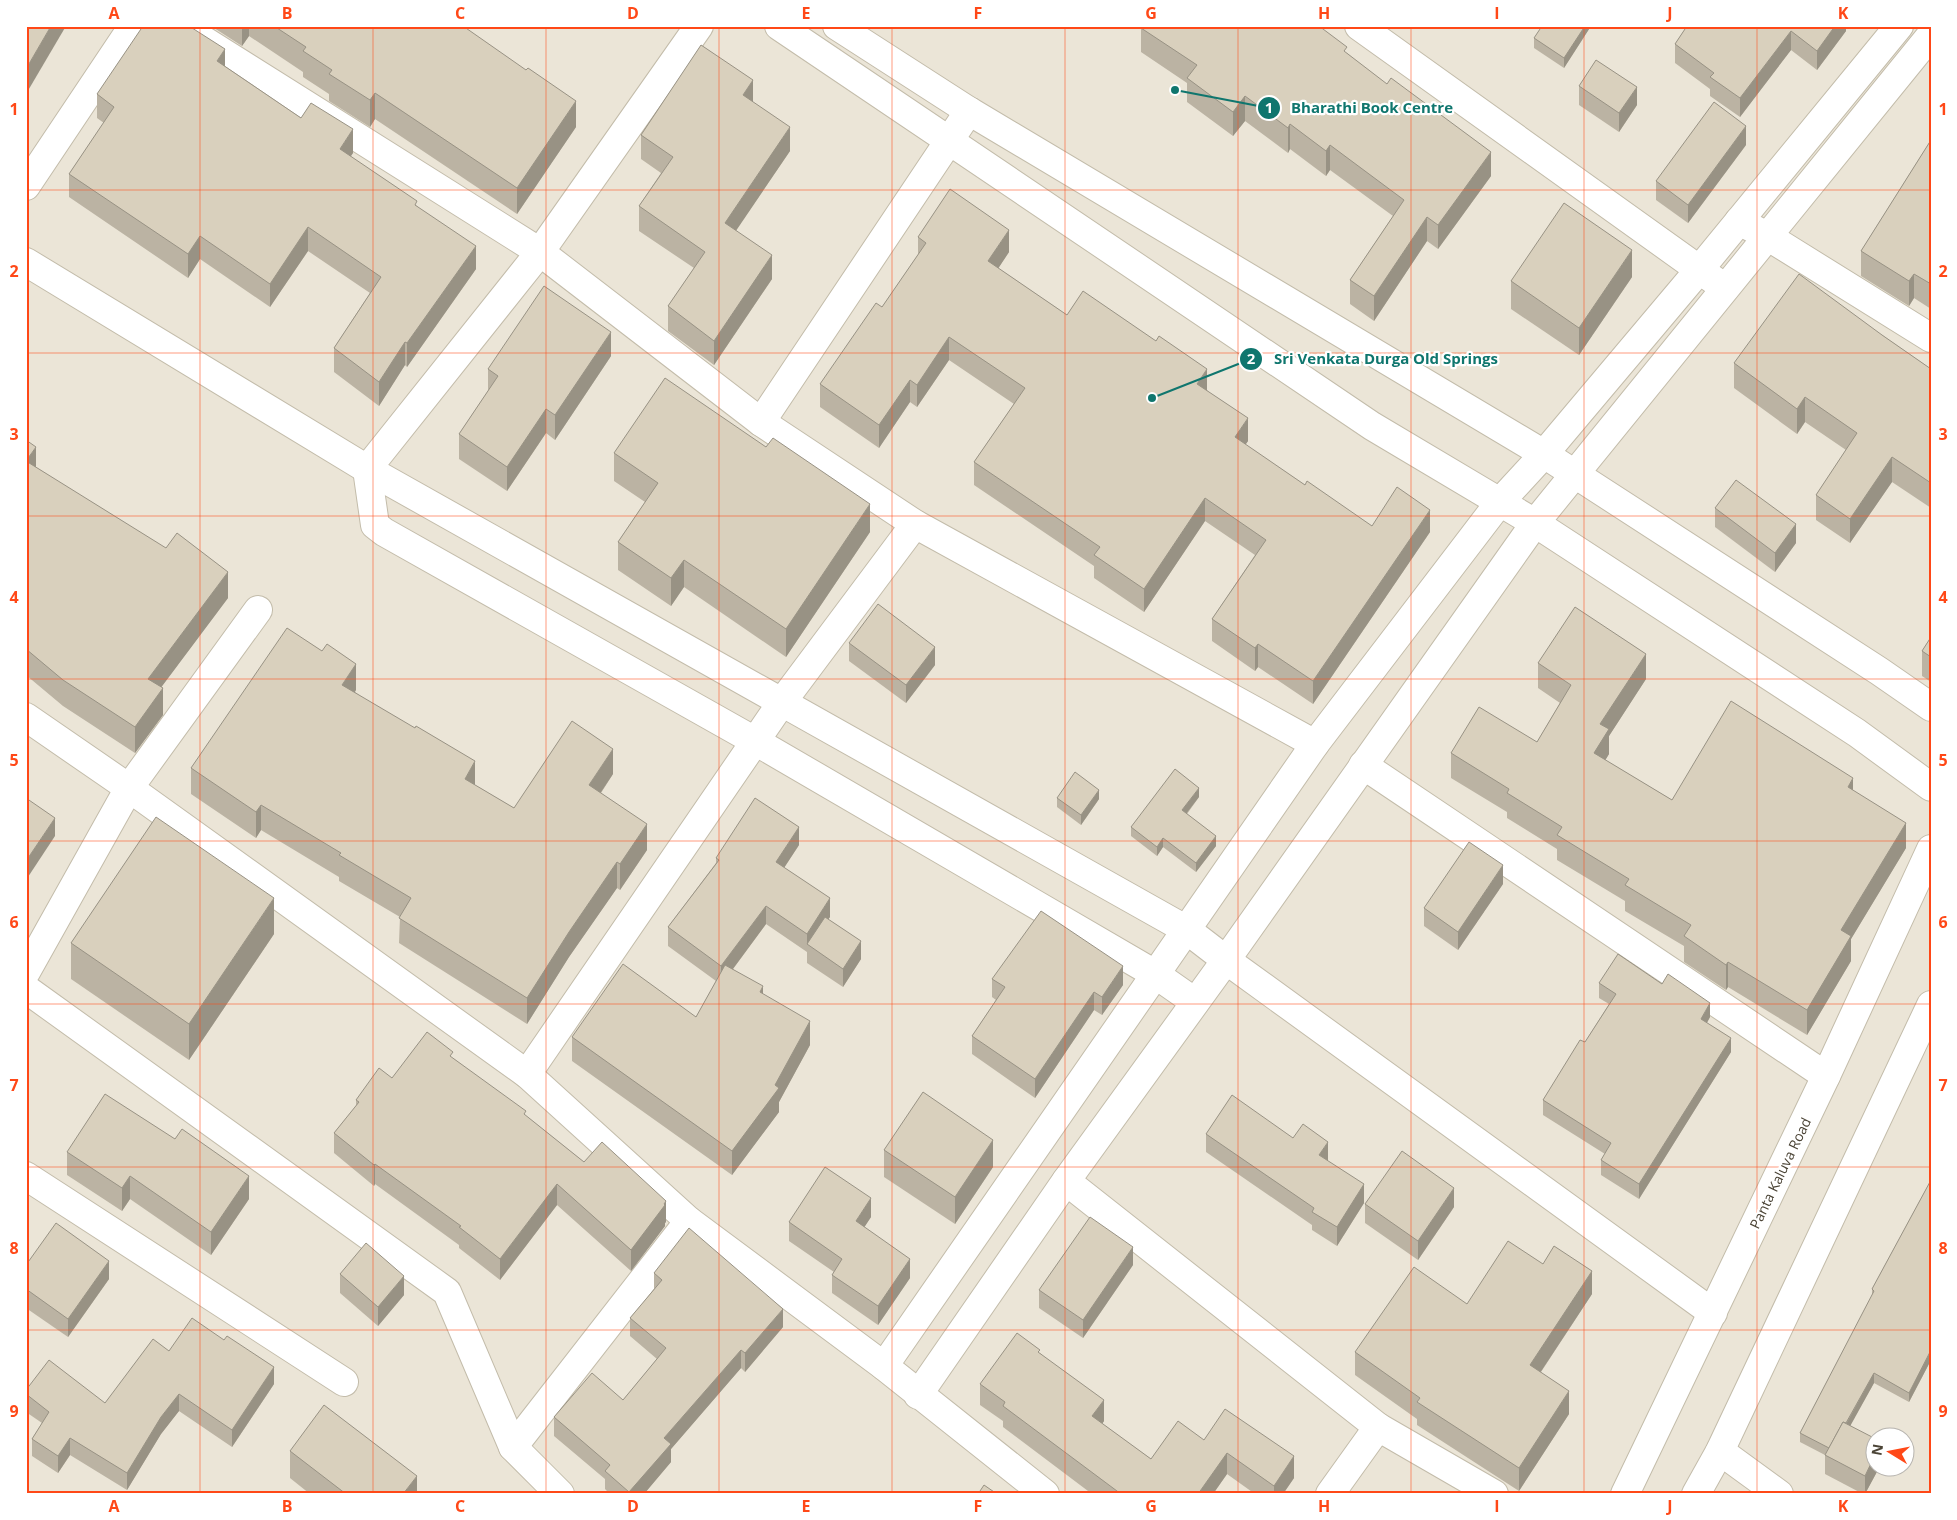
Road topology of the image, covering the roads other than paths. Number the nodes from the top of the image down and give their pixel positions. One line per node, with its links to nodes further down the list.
1 (133, 26): 11 (street)
2 (181, 26): 14 (street)
3 (699, 26): 14 (street)
4 (779, 26): 10 (street)
5 (837, 26): 9 (street)
6 (1359, 26): 16 (street)
7 (1899, 26): 12 (street)
8 (1931, 34): 13 (street)
9 (969, 111): 10 (street); 20 (street)
10 (948, 141): 19 (street); 23 (street)
11 (26, 186)
12 (1739, 221): 13 (street); 16 (street)
13 (1767, 236): 17 (street); 18 (street)
14 (540, 252): 19 (street); 21 (street)
15 (26, 262): 21 (street)
16 (1700, 270): 17 (street); 20 (street)
17 (1725, 288): 22 (street)
18 (1931, 338)
19 (761, 422): 25 (street)
20 (1544, 454): 22 (street); 23 (street)
21 (367, 470): 27 (street); 30 (street)
22 (1574, 474): 24 (street); 28 (street)
23 (1499, 503): 24 (street); 31 (street)
24 (1534, 523): 32 (street); 33 (street)
25 (915, 524): 27 (street); 31 (street)
26 (258, 610): 34 (street)
27 (782, 702): 30 (street); 36 (street)
28 (1931, 707)
29 (26, 717): 34 (street)
30 (755, 741): 39 (street); 43 (street)
31 (1315, 744): 36 (street)
32 (1363, 765): 37 (street); 44 (street)
33 (1931, 787)
34 (129, 788): 38 (street); 43 (street)
35 (1931, 850): 44 (street, Panta Kaluva Road)
36 (1187, 930): 37 (street); 39 (street)
37 (1226, 960): 41 (street); 48 (street)
38 (26, 972)
39 (1155, 974): 41 (street); 49 (street)
40 (26, 989): 53 (street)
41 (1195, 1002): 46 (street)
42 (1931, 1005): 54 (street)
43 (527, 1074): 47 (street)
44 (1826, 1076): 48 (street, Panta Kaluva Road)
45 (26, 1176): 50 (street)
46 (1066, 1181): 51 (street); 52 (street)
47 (689, 1221): 49 (street); 53 (street)
48 (1713, 1313): 59 (street, Panta Kaluva Road)
49 (884, 1366): 51 (street)
50 (344, 1382)
51 (918, 1395): 56 (street)
52 (1378, 1427): 57 (street); 58 (street)
53 (514, 1447): 55 (street)
54 (1720, 1451): 60 (street); 61 (street)
55 (560, 1494)
56 (1045, 1494)
57 (1330, 1494)
58 (1494, 1494)
59 (1625, 1494)
60 (1696, 1494)
61 (1778, 1494)

